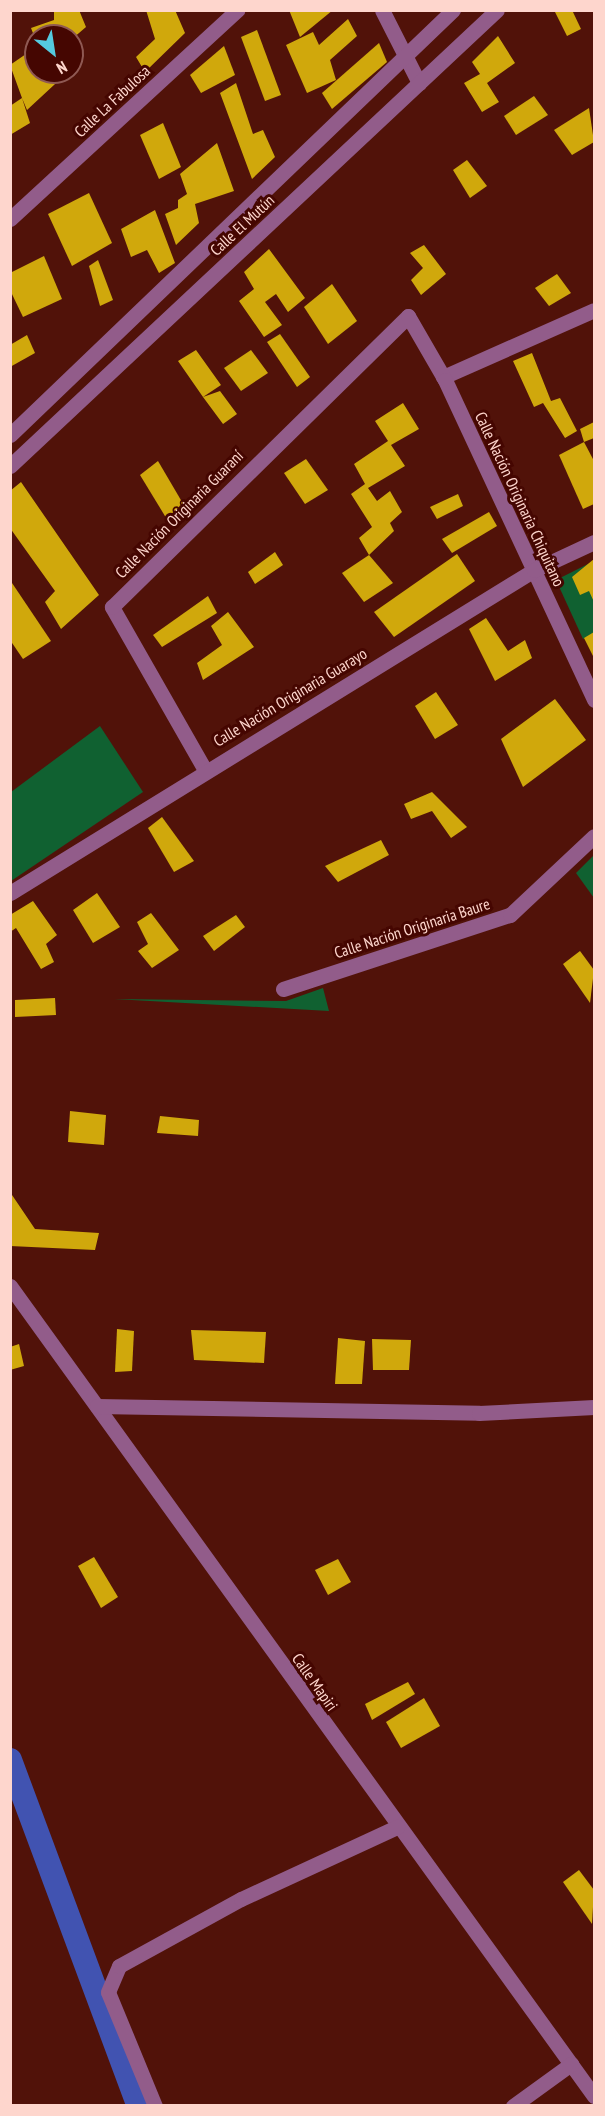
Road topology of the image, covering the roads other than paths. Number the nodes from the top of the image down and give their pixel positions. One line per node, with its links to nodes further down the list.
1 (237, 10): 7 (street, Calle La Fabulosa)
2 (382, 10): 5 (street)
3 (453, 10): 5 (street, Calle El Mutún)
4 (497, 10): 6 (street, Calle El Mutún)
5 (406, 57): 6 (street); 11 (street, Calle El Mutún)
6 (419, 83): 12 (street, Calle El Mutún)
7 (10, 219)
8 (594, 310): 10 (street)
9 (408, 316): 10 (street, Calle Nación Originaria Chiquitano); 16 (street, Calle Nación Originaria Guaraní)
10 (443, 377): 14 (street, Calle Nación Originaria Chiquitano)
11 (10, 435)
12 (10, 466)
13 (594, 542): 14 (street, Calle Nación Originaria Guarayo)
14 (534, 570): 15 (street, Calle Nación Originaria Chiquitano); 16 (street, Calle Nación Originaria Guarayo)
15 (594, 700)
16 (205, 770): 18 (street, Calle Nación Originaria Guarayo)
17 (594, 836): 19 (street, Calle Nación Originaria Baure)
18 (10, 892)
19 (283, 989)
20 (10, 1286): 21 (street, Calle Mapiri)
21 (97, 1406): 22 (street); 23 (street, Calle Mapiri)
22 (594, 1407)
23 (397, 1827): 24 (street, Calle Mapiri); 26 (street)
24 (571, 2064): 25 (street, Calle Mapiri); 27 (street)
25 (594, 2096)
26 (155, 2106)
27 (513, 2106)

